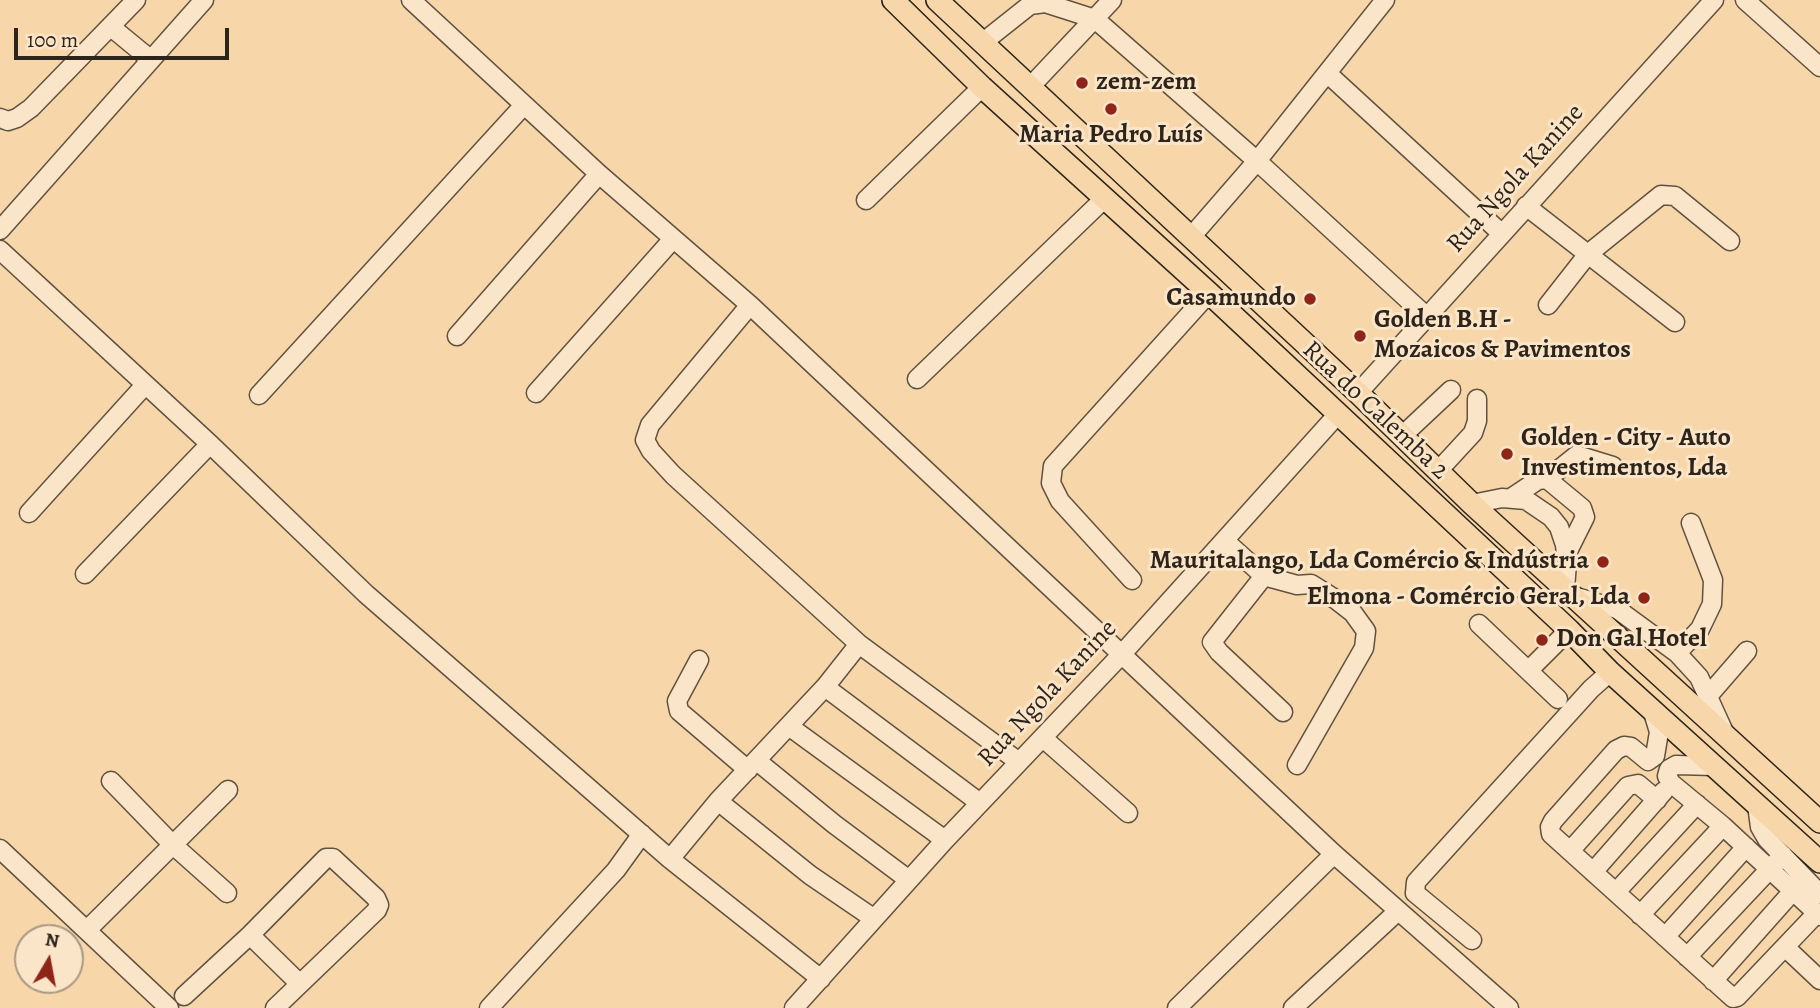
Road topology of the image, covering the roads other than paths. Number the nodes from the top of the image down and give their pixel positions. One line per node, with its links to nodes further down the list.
1 (136, 0): 11 (street)
2 (204, 0): 13 (street)
3 (411, 0): 18 (street)
4 (893, 0): 17 (main road, Rua do Calemba 2)
5 (937, 0): 12 (main road, Rua do Calemba 2)
6 (1112, 0): 10 (street)
7 (1385, 0): 15 (street)
8 (1714, 0): 24 (street, Rua Ngola Kanine)
9 (1745, 0): 14 (street)
10 (1096, 19): 12 (street); 16 (street); 20 (street)
11 (110, 27): 13 (street); 19 (street)
12 (982, 43): 16 (main road, Rua do Calemba 2)
13 (150, 59): 25 (street)
14 (1820, 67)
15 (1327, 73): 20 (street); 26 (street)
16 (1030, 87): 27 (main road, Rua do Calemba 2)
17 (982, 88): 22 (main road, Rua do Calemba 2); 23 (street)
18 (524, 105): 21 (street); 43 (street)
19 (0, 118)
20 (1257, 160): 27 (street); 35 (street)
21 (599, 174): 28 (street); 37 (street)
22 (1105, 198): 32 (main road, Rua do Calemba 2); 38 (street)
23 (866, 200)
24 (1526, 206): 26 (street, Rua Ngola Kanine); 31 (street)
25 (0, 230)
26 (1501, 233): 35 (street, Rua Ngola Kanine)
27 (1191, 237): 42 (main road, Rua do Calemba 2)
28 (673, 239): 33 (street); 41 (street)
29 (1730, 241): 31 (street)
30 (0, 250): 39 (street)
31 (1588, 254): 34 (street); 36 (street)
32 (1209, 293): 45 (main road, Rua do Calemba 2); 59 (street)
33 (750, 305): 63 (street); 66 (street)
34 (1548, 305)
35 (1427, 317): 42 (street, Rua Ngola Kanine)
36 (1675, 322)
37 (457, 336)
38 (917, 379)
39 (145, 385): 47 (street); 53 (street)
40 (1451, 390): 46 (street)
41 (536, 393)
42 (1358, 393): 46 (main road, Rua do Calemba 2)
43 (259, 395)
44 (1477, 399): 49 (street)
45 (1338, 414): 55 (street, Rua Ngola Kanine); 62 (main road, Rua do Calemba 2)
46 (1402, 436): 49 (main road, Rua do Calemba 2)
47 (210, 444): 57 (street); 93 (street)
48 (1613, 466): 50 (street)
49 (1438, 471): 52 (main road, Rua do Calemba 2)
50 (1547, 479): 51 (street); 56 (street)
51 (1511, 498): 52 (street); 56 (street)
52 (1472, 503): 60 (main road, Rua do Calemba 2)
53 (29, 513)
54 (1691, 523): 65 (street)
55 (1225, 541): 58 (street); 66 (street, Rua Ngola Kanine)
56 (1566, 555): 60 (street)
57 (85, 574)
58 (1264, 576): 74 (street); 79 (street)
59 (1132, 580)
60 (1568, 592): 65 (street); 76 (main road, Rua do Calemba 2)
61 (1479, 624): 68 (street)
62 (1569, 630): 68 (street); 69 (main road, Rua do Calemba 2)
63 (859, 644): 70 (street); 78 (street)
64 (1747, 651): 71 (street)
65 (1677, 653): 71 (street)
66 (1121, 655): 77 (street, Rua Ngola Kanine); 99 (street)
67 (699, 660): 80 (street)
68 (1529, 670): 72 (street)
69 (1610, 671): 73 (main road, Rua do Calemba 2); 117 (street)
70 (825, 687): 75 (street); 87 (street)
71 (1708, 696): 76 (street)
72 (1558, 699)
73 (1652, 709): 81 (main road, Rua do Calemba 2); 98 (street)
74 (1283, 712)
75 (790, 727): 80 (street); 94 (street)
76 (1725, 736): 91 (main road, Rua do Calemba 2)
77 (1042, 738): 78 (street, Rua Ngola Kanine); 90 (street)
78 (1019, 762): 87 (street, Rua Ngola Kanine)
79 (1297, 765)
80 (753, 766): 86 (street); 105 (street)
81 (1714, 766): 83 (street); 89 (main road, Rua do Calemba 2)
82 (111, 781): 95 (street)
83 (1671, 783): 85 (street); 88 (street)
84 (228, 790): 95 (street)
85 (1657, 800): 98 (street); 104 (street)
86 (718, 801): 101 (street); 113 (street)
87 (981, 803): 94 (street, Rua Ngola Kanine)
88 (1697, 804): 92 (street); 107 (street)
89 (1757, 805): 100 (street); 102 (main road, Rua do Calemba 2)
90 (1128, 813)
91 (1820, 822)
92 (1723, 826): 96 (street); 112 (street)
93 (642, 834): 101 (street); 127 (street)
94 (945, 840): 105 (street, Rua Ngola Kanine)
95 (172, 844): 108 (street); 114 (street)
96 (1746, 847): 103 (street); 116 (street)
97 (0, 849): 114 (street)
98 (1570, 851): 104 (street)
99 (1334, 854): 110 (street); 129 (street)
100 (1783, 855): 103 (street); 109 (street)
101 (670, 859): 120 (street)
102 (1820, 862)
103 (1770, 870): 106 (street); 119 (street)
104 (1593, 872): 107 (street)
105 (909, 880): 113 (street, Rua Ngola Kanine)
106 (1793, 891): 111 (street); 122 (street)
107 (1616, 892): 112 (street)
108 (227, 893)
109 (1820, 894)
110 (1398, 911): 130 (street); 131 (street)
111 (1819, 914): 118 (street)
112 (1640, 915): 116 (street)
113 (873, 918): 120 (street, Rua Ngola Kanine)
114 (88, 930): 125 (street)
115 (250, 935): 123 (street); 123 (street); 124 (street)
116 (1665, 937): 119 (street)
117 (1472, 940)
118 (1784, 947): 121 (street); 122 (street)
119 (1687, 957): 122 (street)
120 (821, 979): 128 (street, Rua Ngola Kanine)
121 (1820, 980)
122 (1713, 981)
123 (299, 984): 126 (street)
124 (184, 996)
125 (169, 1008)
126 (275, 1008)
127 (489, 1008)
128 (794, 1008)
129 (1177, 1008)
130 (1293, 1008)
131 (1509, 1008)

